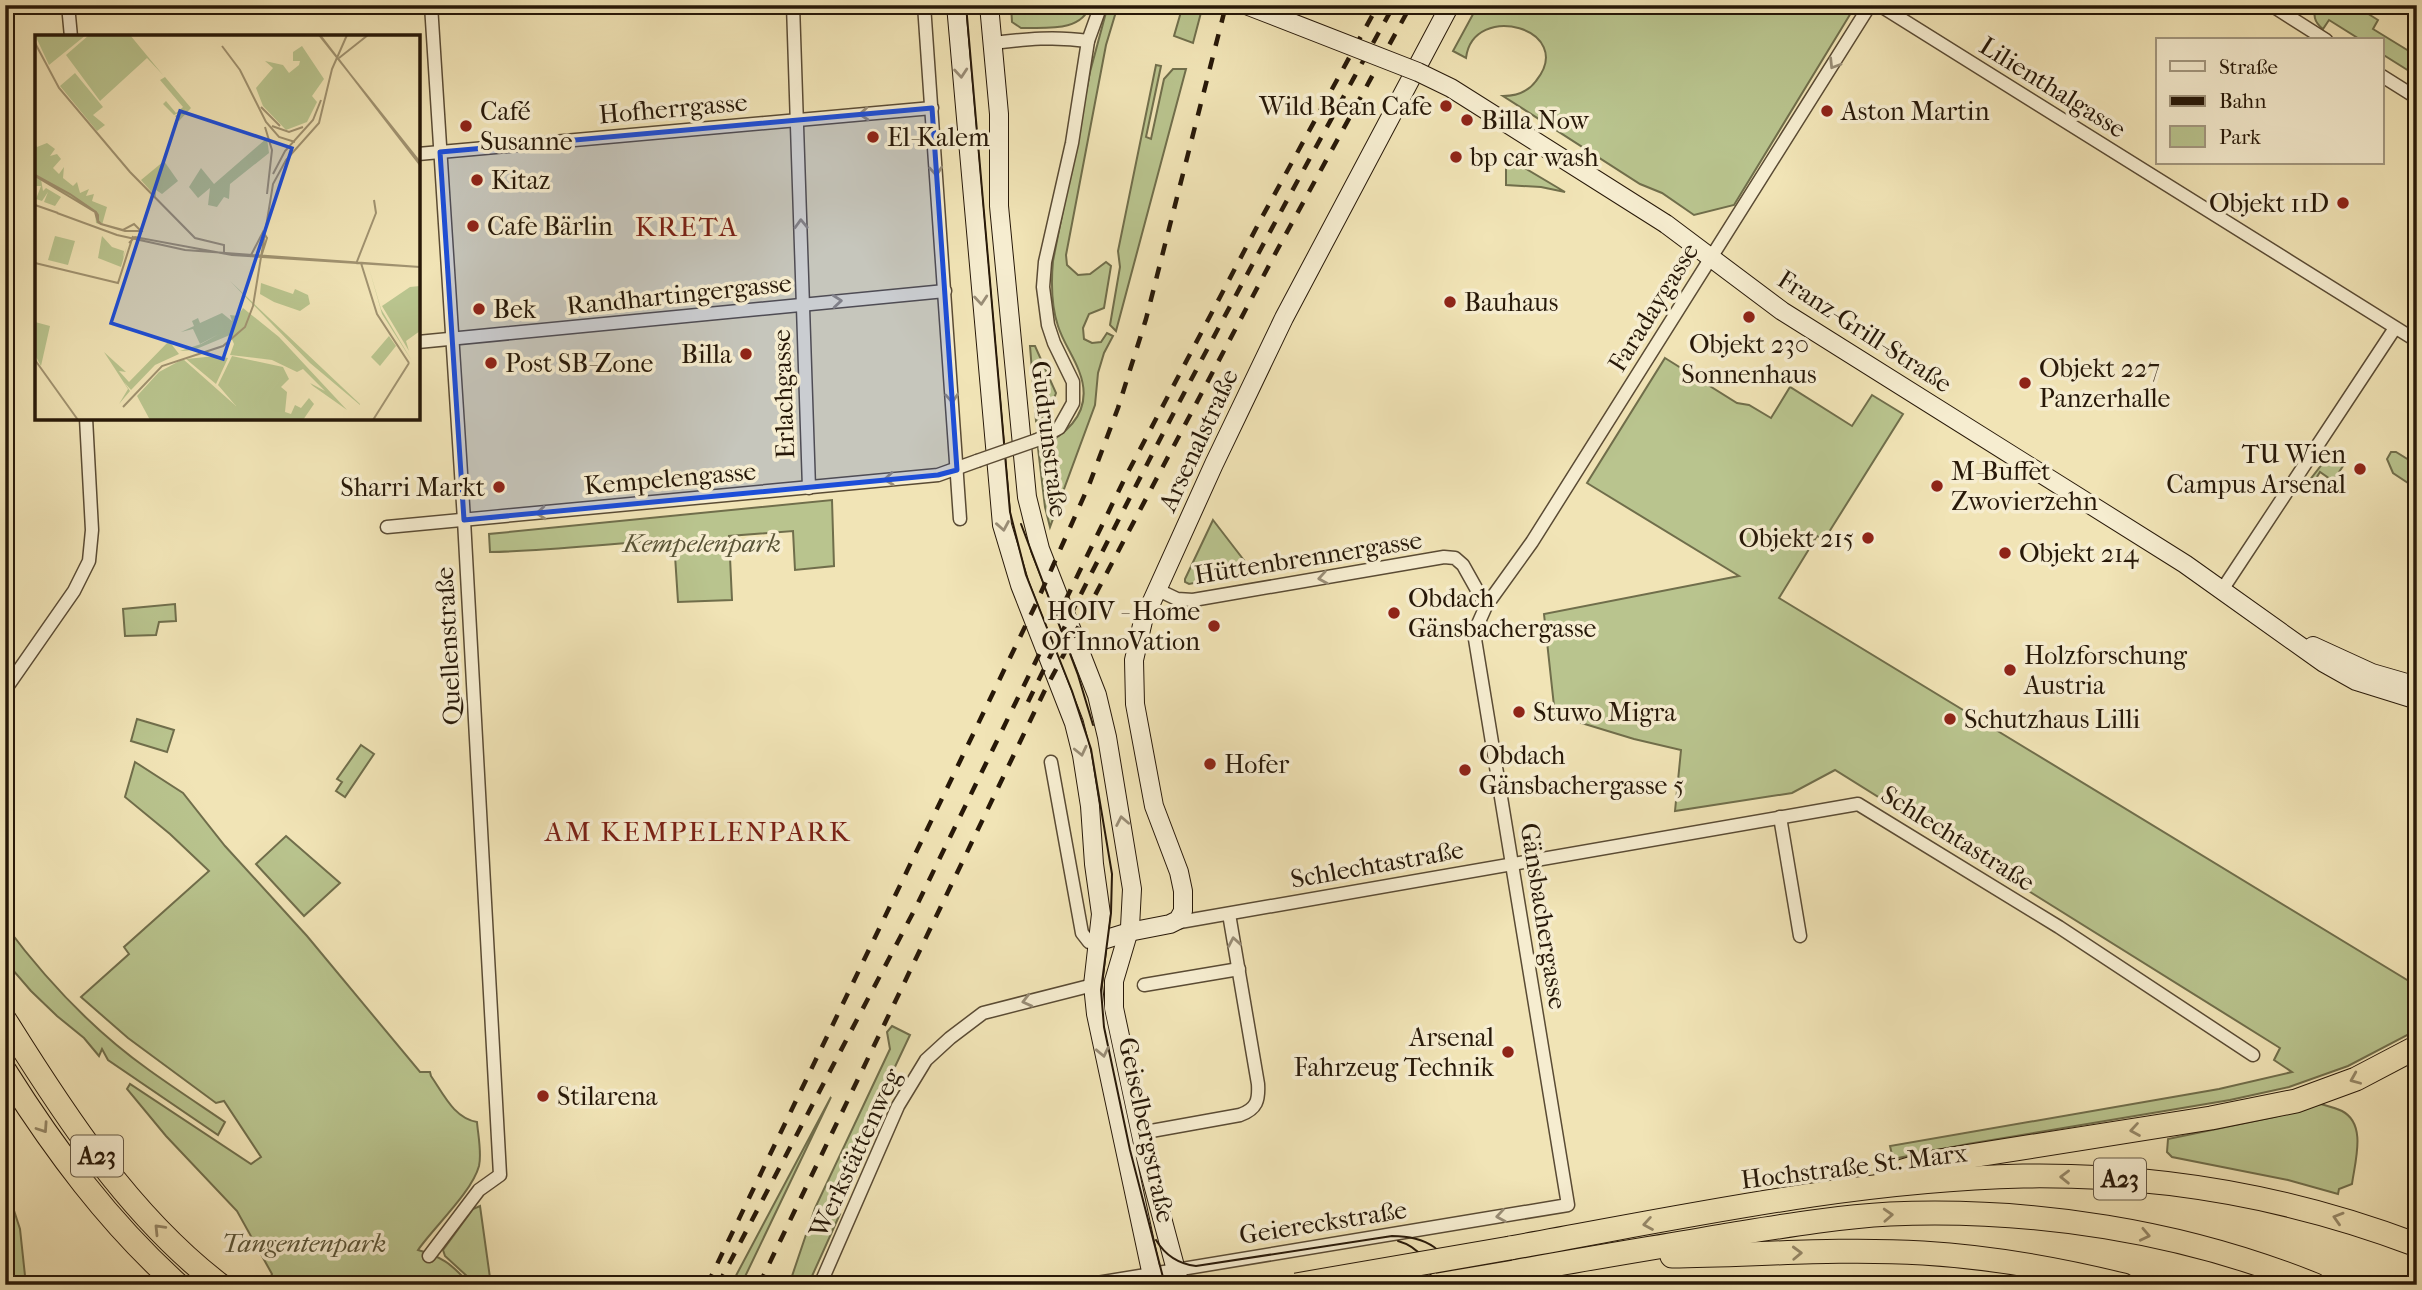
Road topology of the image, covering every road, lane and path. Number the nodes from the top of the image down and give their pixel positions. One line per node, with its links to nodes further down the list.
1 (68, 5): 13 (street)
2 (431, 5): 21 (street, Quellenstraße)
3 (793, 5): 20 (street, Erlachgasse)
4 (924, 5): 19 (street)
5 (956, 5): 51 (main road, Gudrunstraße, one-way to 51)
6 (989, 5): 16 (main road, Gudrunstraße)
7 (1101, 5): 15 (street, Kempelengasse)
8 (1246, 5): 23 (main road, Franz-Grill-Straße, bridge)
9 (1450, 5): 36 (main road, Arsenalstraße)
10 (1870, 5): 23 (street, Faradaygasse, one-way to 23)
11 (1879, 5): 26 (street, Lilienthalgasse)
12 (2271, 5): 14 (street)
13 (71, 35)
14 (2323, 38)
15 (1088, 41): 16 (street); 31 (street, Kempelengasse, bridge)
16 (993, 44): 49 (main road, Gudrunstraße, one-way to 16)
17 (2384, 77): 18 (street)
18 (2417, 99)
19 (932, 108): 20 (street, Hofherrgasse, one-way to 20); 24 (street, one-way to 24)
20 (798, 119): 21 (street, Hofherrgasse); 25 (street, Erlachgasse, one-way to 20)
21 (440, 152): 22 (street, Hofherrgasse); 27 (street, Quellenstraße)
22 (420, 154)
23 (1711, 257): 37 (main road, Franz-Grill-Straße); 38 (street, Faradaygasse)
24 (945, 291): 25 (street, Randhartingergasse, one-way to 24); 31 (street, one-way to 31)
25 (803, 305): 27 (street, Randhartingergasse); 32 (street, Erlachgasse)
26 (2395, 328): 28 (street, Lilienthalgasse); 37 (street)
27 (452, 339): 29 (street, Randhartingergasse); 34 (street, Quellenstraße)
28 (2417, 341)
29 (420, 342)
30 (86, 420): 42 (street)
31 (957, 470): 32 (street, Kempelengasse, one-way to 32); 33 (street)
32 (809, 488): 34 (street, Kempelengasse, one-way to 34)
33 (960, 519)
34 (464, 520): 35 (street, Kempelengasse); 64 (street, Quellenstraße)
35 (387, 527)
36 (1156, 589): 38 (street, Hüttenbrennergasse, one-way to 36); 48 (main road, Arsenalstraße)
37 (2222, 590): 40 (main road, Franz-Grill-Straße)
38 (1486, 606): 39 (street, Faradaygasse)
39 (1474, 633): 46 (street, Gänsbachergasse)
40 (2296, 641): 41 (main road, Franz-Grill-Straße); 43 (main road, Franz-Grill-Straße)
41 (2417, 685)
42 (5, 690)
43 (2417, 700)
44 (1051, 761): 51 (street)
45 (1780, 817): 46 (street, Schlechtastraße); 50 (street); 58 (street, Schlechtastraße)
46 (1513, 863): 47 (street, Schlechtastraße); 62 (street, Gänsbachergasse)
47 (1229, 914): 48 (street, Schlechtastraße); 52 (street, one-way to 47)
48 (1174, 923): 49 (main road)
49 (1129, 932): 51 (main road); 55 (main road, Gudrunstraße)
50 (1800, 936)
51 (1100, 941): 53 (main road, Gudrunstraße)
52 (1239, 969): 54 (street); 60 (street)
53 (1093, 985): 68 (main road, Geiselbergstraße, one-way to 68); 70 (street, Werkstättenweg, one-way to 70)
54 (1144, 985)
55 (1114, 988): 60 (main road, Geiselbergstraße)
56 (5, 1020): 67 (highway, A23, one-way to 56)
57 (2416, 1048): 61 (highway, one-way to 61)
58 (2253, 1055)
59 (5, 1071): 69 (highway, A23, one-way to 69)
60 (1140, 1133): 66 (main road, Geiselbergstraße)
61 (1831, 1193): 63 (highway, Hochstraße St. Marx / A23, one-way to 61); 72 (highway, Hochstraße St. Marx / A23, one-way to 72, bridge)
62 (1568, 1205): 66 (street, Geiereckstraße, one-way to 66)
63 (2417, 1245)
64 (429, 1256)
65 (1598, 1257): 73 (highway, Hochstraße St. Marx / A23, bridge); 74 (highway, one-way to 74); 75 (highway, Hochstraße St. Marx / A23, one-way to 75)
66 (1178, 1277): 68 (street, Geiereckstraße)
67 (214, 1280)
68 (1152, 1280): 71 (street, Geiereckstraße)
69 (178, 1285)
70 (820, 1285)
71 (1085, 1285)
72 (1296, 1285)
73 (1438, 1285)
74 (2123, 1285)
75 (2315, 1285)

